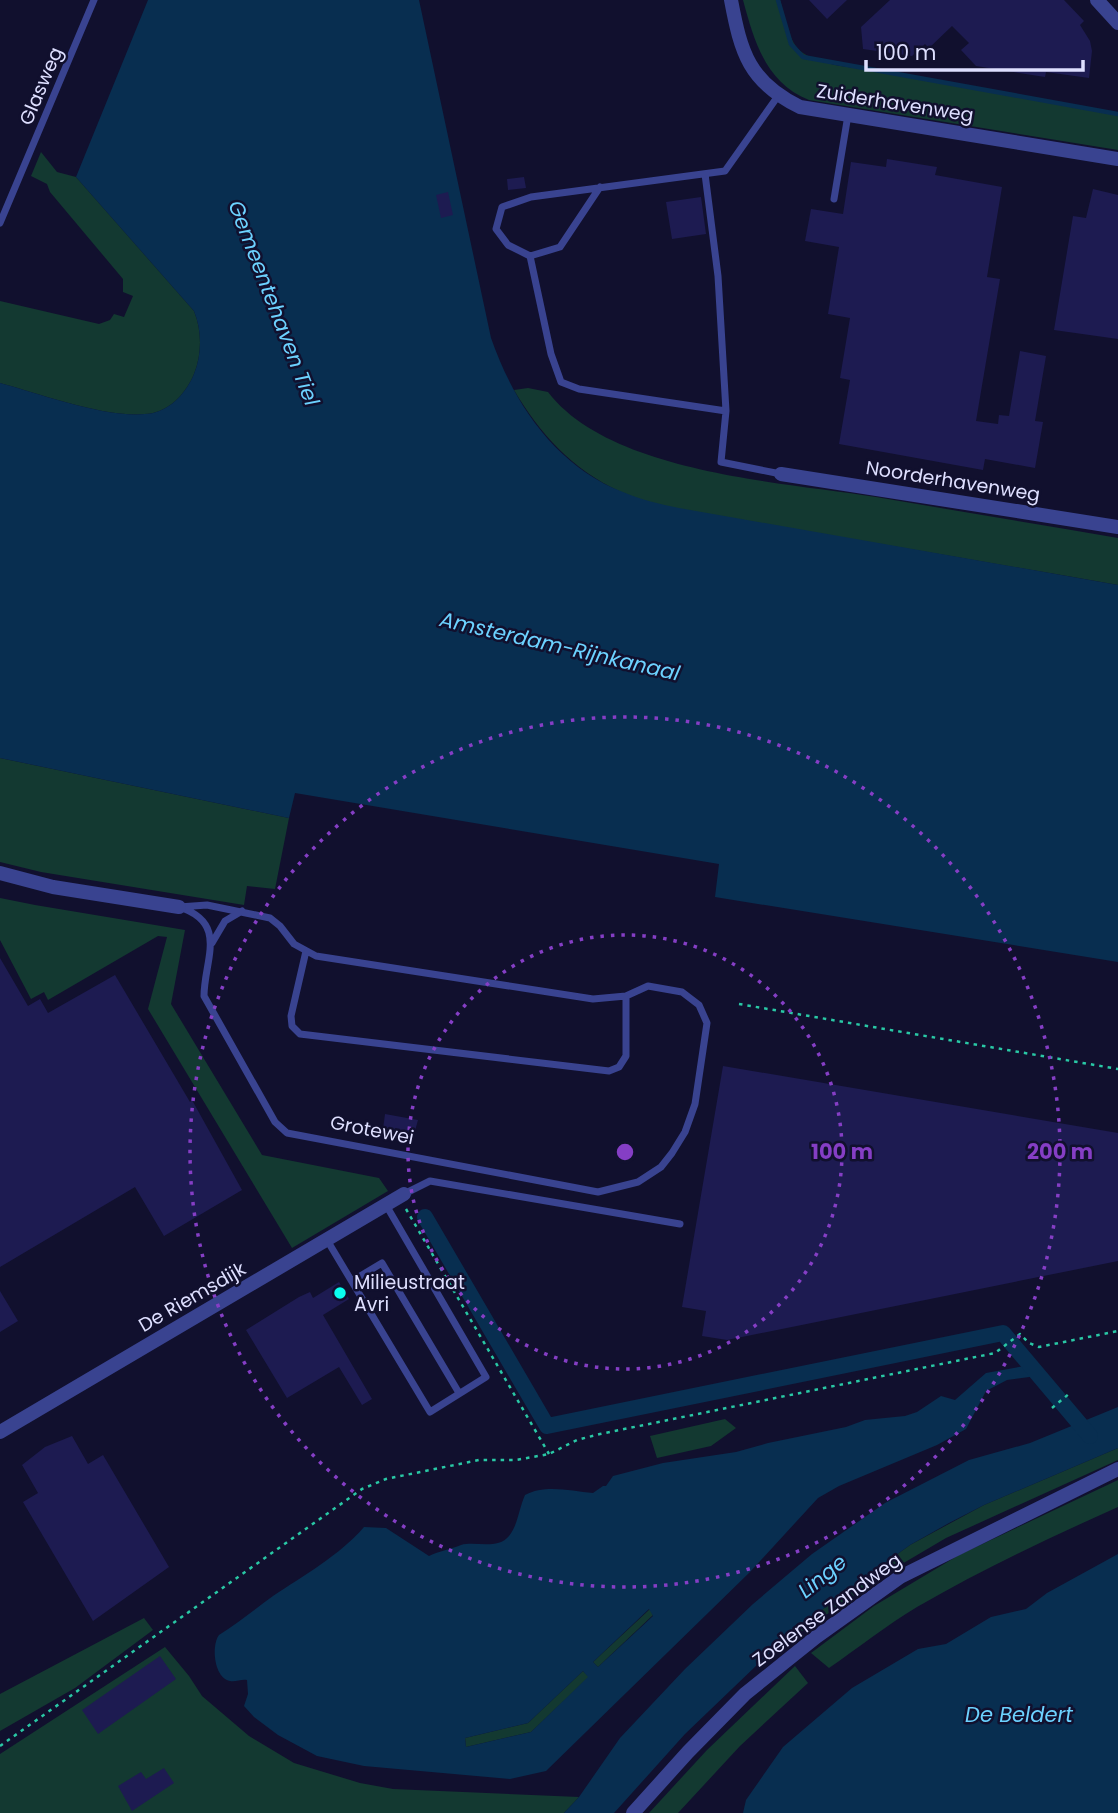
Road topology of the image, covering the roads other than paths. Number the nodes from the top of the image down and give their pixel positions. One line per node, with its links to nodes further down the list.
1 (94, 0): 11 (lane, Glasweg)
2 (731, 0): 5 (street, Zuiderhavenweg)
3 (1097, 0): 4 (street)
4 (1118, 23)
5 (778, 96): 6 (street, Zuiderhavenweg); 8 (lane)
6 (848, 115): 7 (street, Zuiderhavenweg); 10 (lane)
7 (1118, 159)
8 (705, 174): 9 (lane); 13 (lane)
9 (600, 187): 12 (lane); 12 (lane)
10 (834, 199)
11 (0, 223)
12 (530, 256): 13 (lane)
13 (726, 411): 14 (lane)
14 (781, 474): 15 (street, Noorderhavenweg)
15 (1118, 527)
16 (0, 873): 17 (street)
17 (179, 907): 18 (lane); 19 (lane)
18 (243, 911): 19 (lane); 20 (lane)
19 (212, 943): 21 (lane, Grotewei)
20 (306, 951): 21 (lane); 21 (lane)
21 (626, 996)
22 (402, 1196): 23 (street, De Riemsdijk); 24 (lane)
23 (386, 1205): 25 (street, De Riemsdijk); 27 (lane)
24 (680, 1224)
25 (327, 1240): 26 (lane); 28 (street, De Riemsdijk)
26 (352, 1281): 27 (lane); 27 (lane)
27 (459, 1393)
28 (0, 1432)
29 (1118, 1469): 30 (street, Zoelense Zandweg)
30 (633, 1813)

